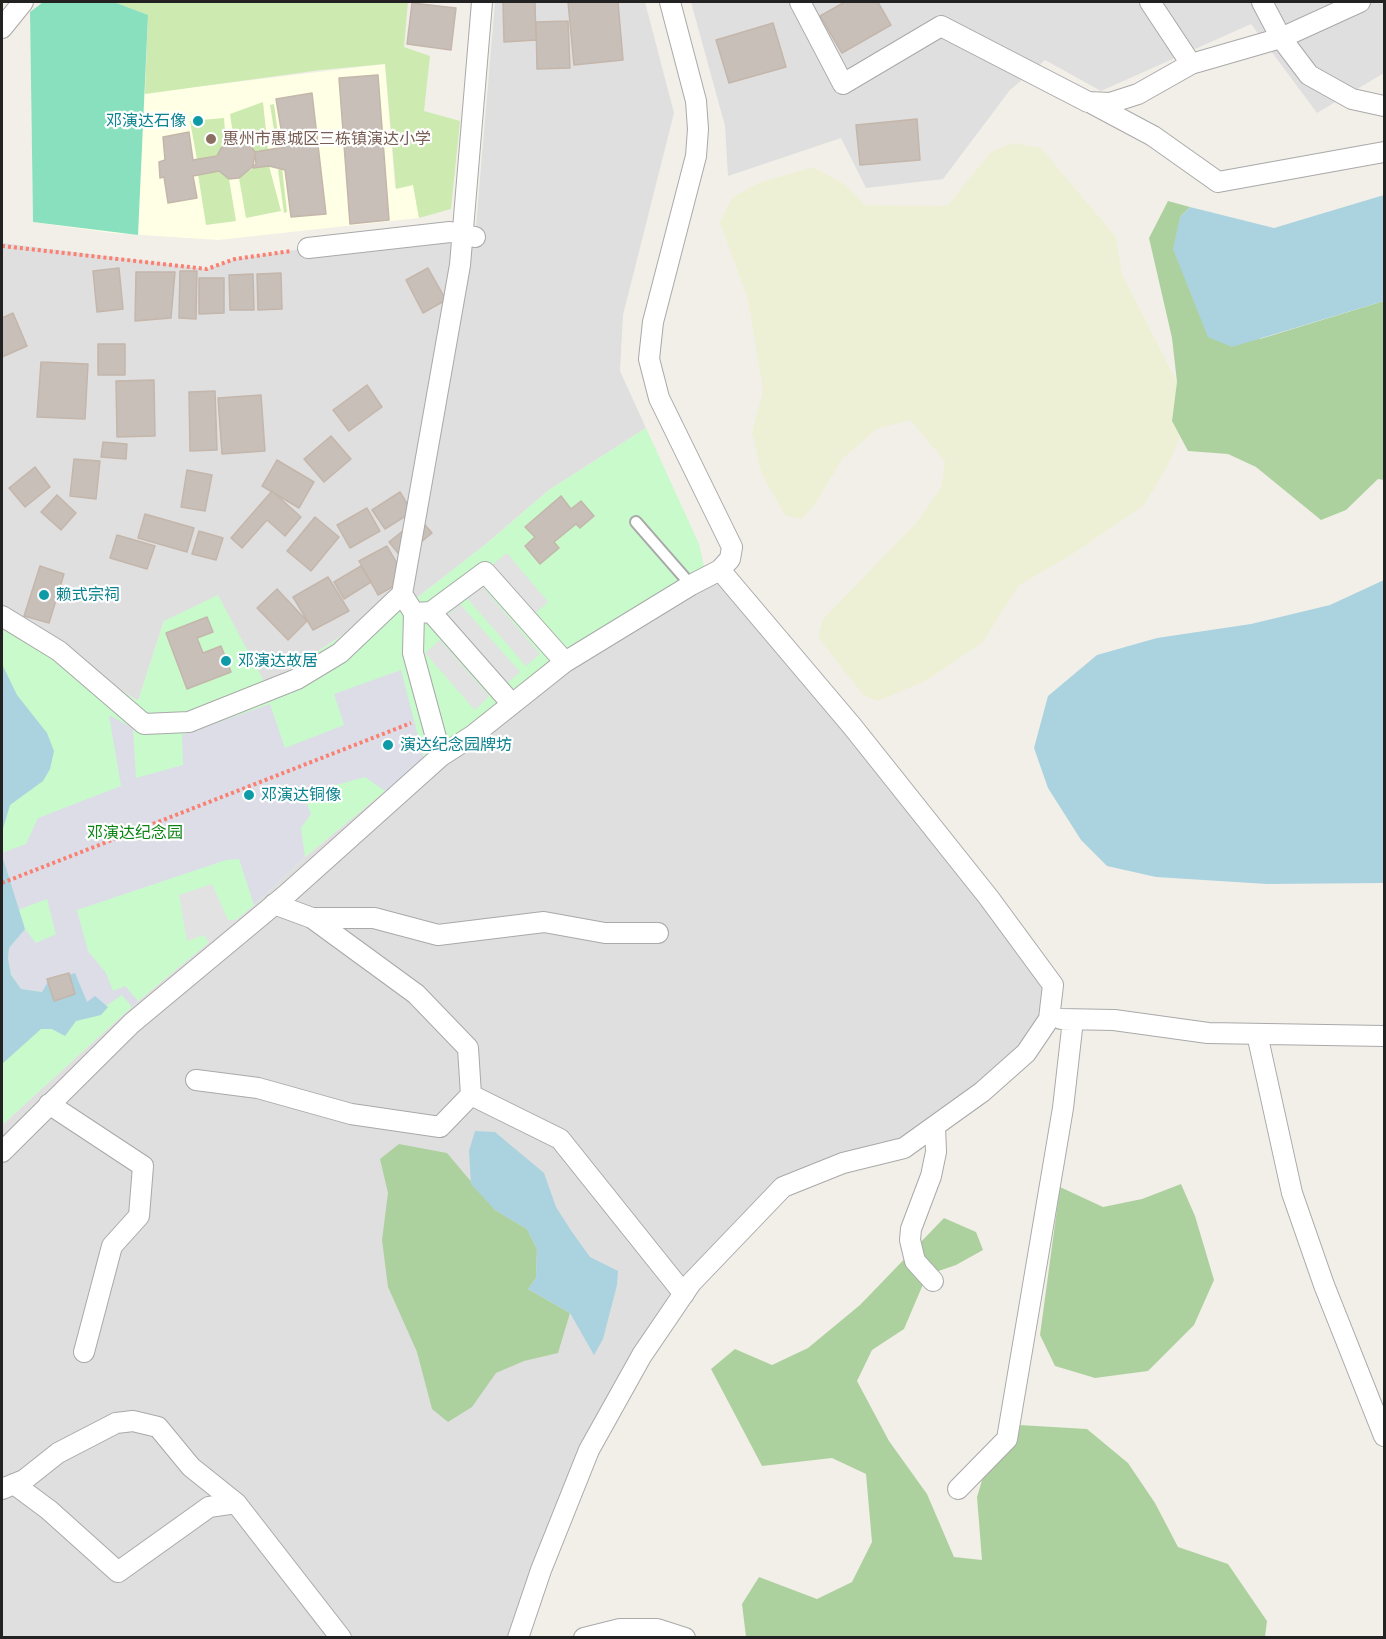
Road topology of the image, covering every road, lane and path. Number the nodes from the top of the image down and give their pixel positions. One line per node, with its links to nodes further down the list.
1 (23, 2): 8 (street)
2 (482, 2): 20 (street)
3 (670, 2): 18 (street)
4 (800, 2): 11 (street)
5 (1150, 2): 10 (street)
6 (1262, 2): 9 (street)
7 (1360, 2): 9 (street)
8 (2, 28)
9 (1281, 38): 10 (street); 12 (street)
10 (1191, 64): 11 (street)
11 (1088, 102): 13 (street)
12 (1384, 106)
13 (1384, 152)
14 (476, 238): 16 (street)
15 (2, 246): 16 (path)
16 (308, 248)
17 (636, 522): 19 (lane)
18 (720, 570): 19 (street); 31 (street)
19 (691, 585): 23 (street)
20 (402, 594): 21 (street); 22 (street)
21 (422, 613): 23 (street); 24 (street); 25 (street)
22 (2, 616)
23 (565, 662): 24 (street)
24 (512, 704): 26 (street)
25 (429, 716): 26 (street); 27 (path)
26 (441, 756): 28 (street)
27 (2, 883)
28 (274, 904): 29 (street); 37 (street)
29 (312, 918): 30 (street); 36 (street)
30 (658, 933)
31 (1049, 1019): 32 (street); 38 (street)
32 (1073, 1020): 33 (street); 45 (street)
33 (1257, 1034): 34 (street); 43 (street)
34 (1384, 1036)
35 (196, 1080): 36 (street)
36 (471, 1095): 41 (street)
37 (49, 1104): 39 (street); 42 (street)
38 (935, 1126): 40 (street); 41 (street)
39 (2, 1152)
40 (933, 1281)
41 (684, 1294): 47 (street)
42 (84, 1352)
43 (1384, 1436)
44 (8, 1486): 46 (street); 46 (street)
45 (958, 1489)
46 (236, 1503): 48 (street)
47 (520, 1637)
48 (340, 1638)
49 (584, 1638): 50 (street)
50 (685, 1638)

